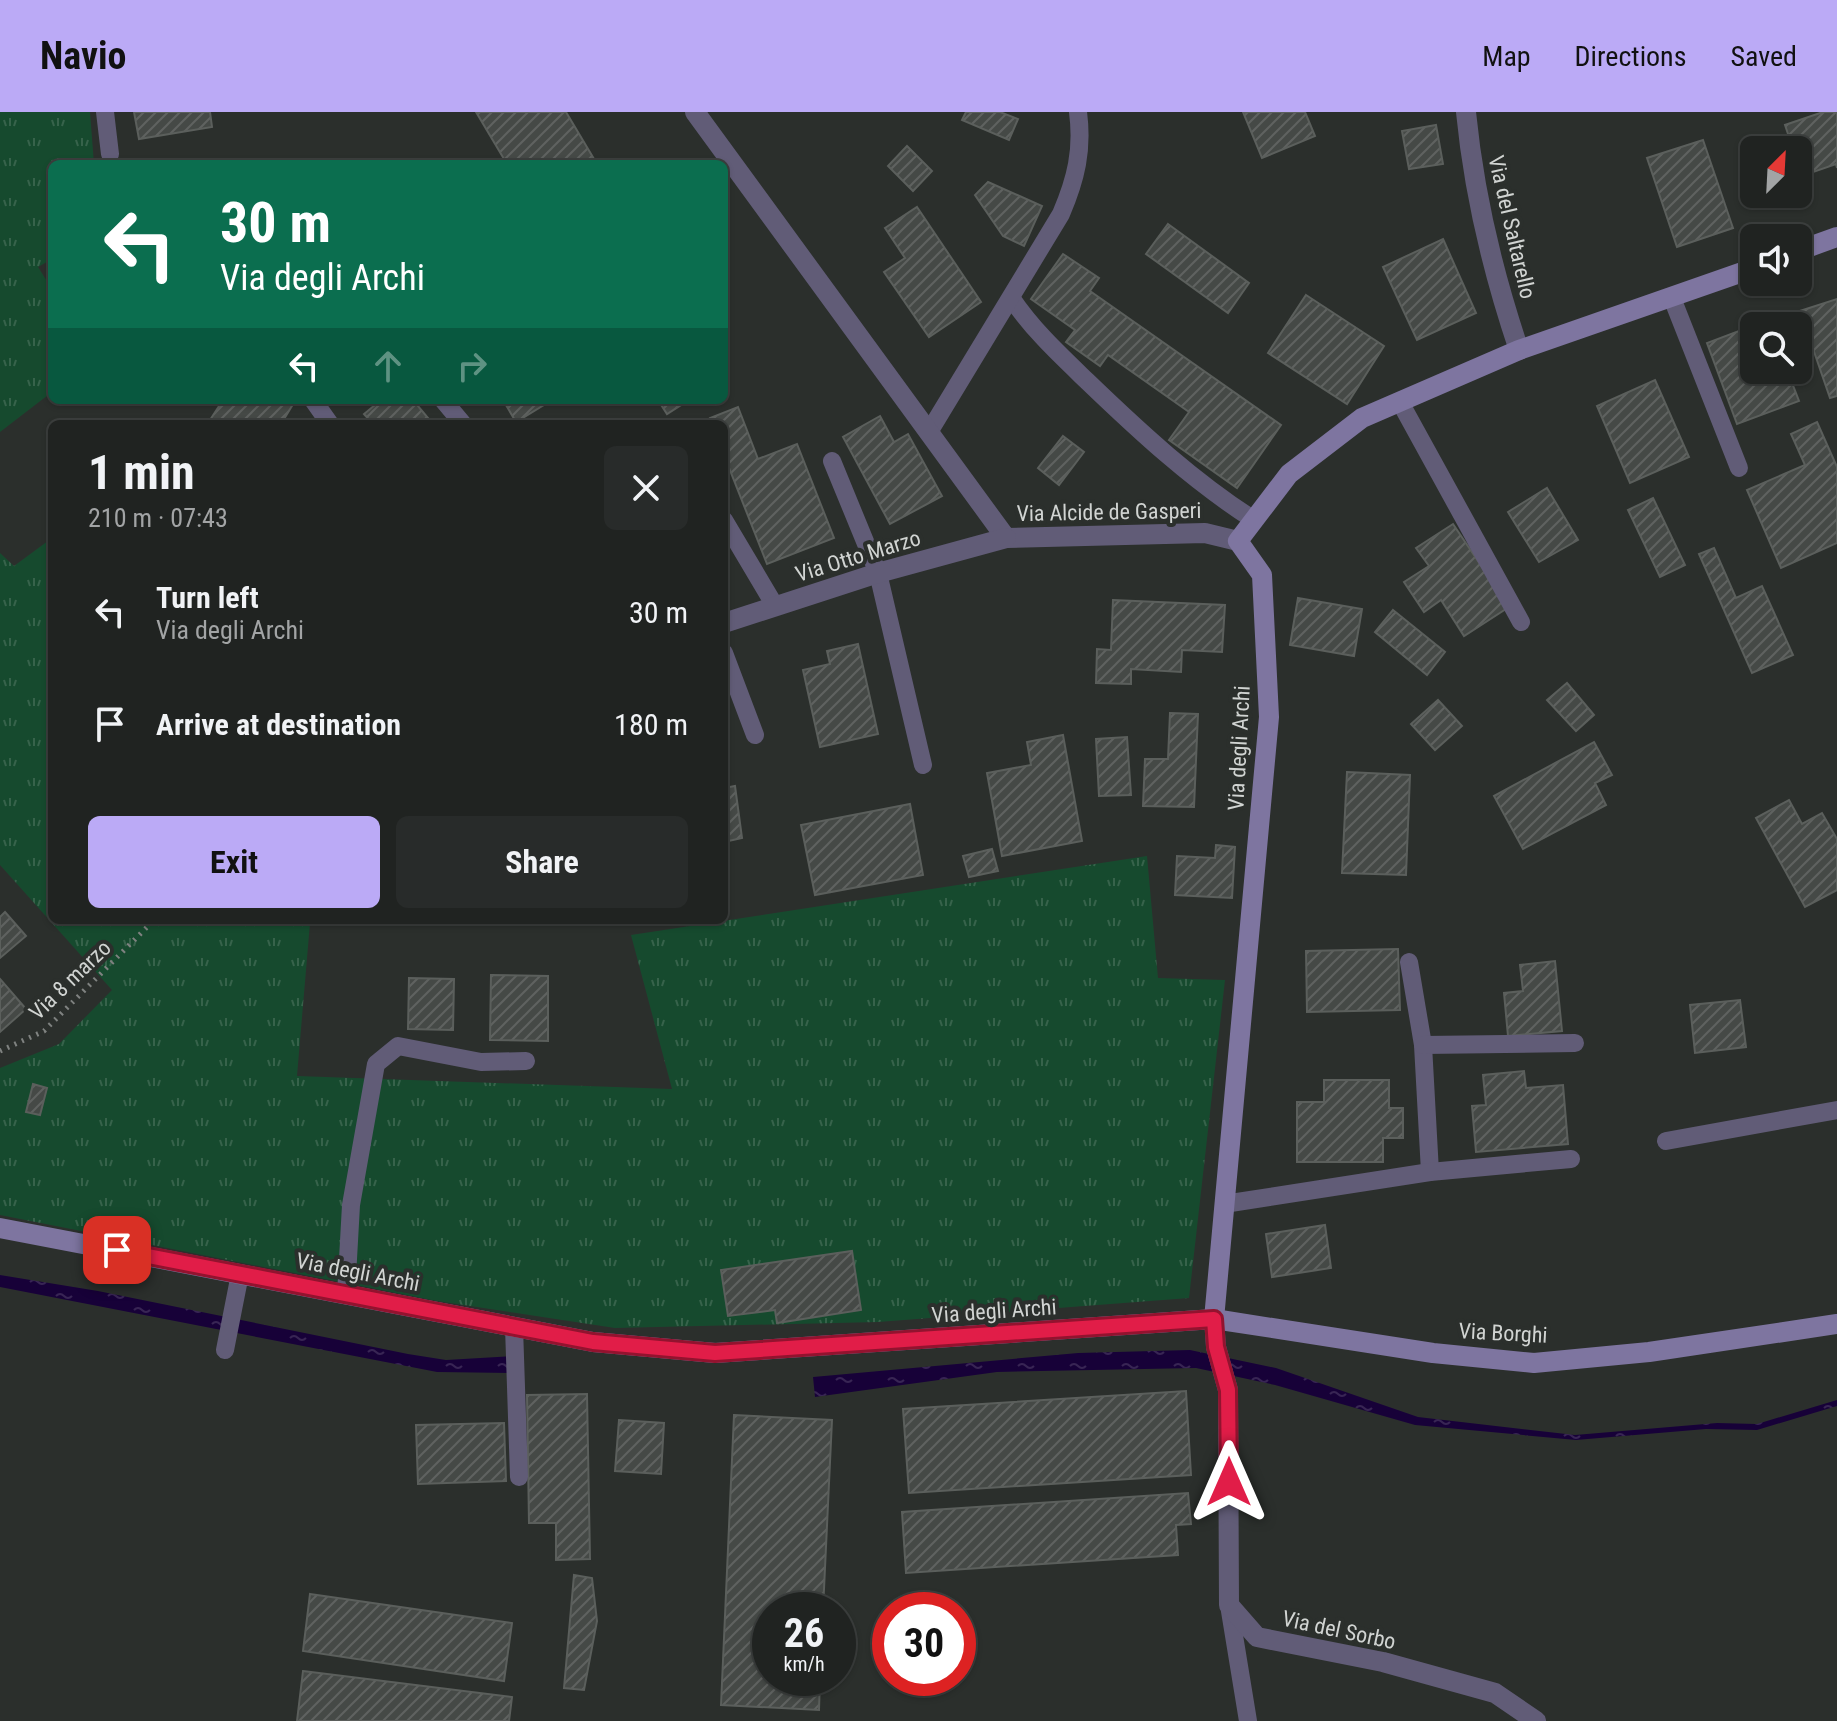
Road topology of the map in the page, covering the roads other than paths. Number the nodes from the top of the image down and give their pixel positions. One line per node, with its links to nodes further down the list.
1 (105, 112): 5 (lane)
2 (695, 112): 15 (street, Via Alcide de Gasperi)
3 (1078, 112): 10 (lane)
4 (1466, 112): 11 (street, Via del Saltarello)
5 (110, 154)
6 (1837, 237): 7 (main road)
7 (1812, 246)
8 (1740, 273): 9 (main road)
9 (1672, 298): 11 (main road); 17 (lane)
10 (1012, 299): 15 (lane); 18 (lane)
11 (1519, 350): 12 (main road)
12 (1400, 402): 18 (main road); 25 (lane)
13 (446, 404): 14 (lane)
14 (460, 420)
15 (929, 432): 20 (street, Via Alcide de Gasperi)
16 (832, 461): 22 (lane)
17 (1739, 468)
18 (1254, 520): 21 (main road)
19 (728, 527): 23 (lane)
20 (1006, 538): 21 (street, Via Alcide de Gasperi); 22 (street, Via Otto Marzo)
21 (1238, 541): 37 (main road, Via degli Archi)
22 (878, 573): 23 (street, Via Otto Marzo); 28 (lane)
23 (775, 606): 24 (street, Via Otto Marzo)
24 (728, 622)
25 (1521, 622)
26 (728, 664): 27 (lane)
27 (755, 735)
28 (923, 765)
29 (1409, 962): 31 (lane)
30 (1575, 1043): 31 (lane)
31 (1423, 1045): 36 (lane)
32 (526, 1061): 40 (lane)
33 (1837, 1110): 34 (lane)
34 (1666, 1141)
35 (1571, 1159): 36 (lane)
36 (1430, 1172): 37 (lane)
37 (1224, 1204): 41 (main road, Via degli Archi)
38 (0, 1228): 39 (main road, Via degli Archi)
39 (240, 1274): 40 (main road, Via degli Archi); 44 (lane)
40 (346, 1295): 43 (main road, Via degli Archi)
41 (1214, 1319): 42 (main road, Via Borghi); 43 (main road, Via degli Archi); 46 (street)
42 (1837, 1324)
43 (514, 1327): 45 (lane)
44 (225, 1350)
45 (519, 1477)
46 (1229, 1605): 47 (lane); 48 (street, Via del Sorbo)
47 (1248, 1721)
48 (1536, 1721)

